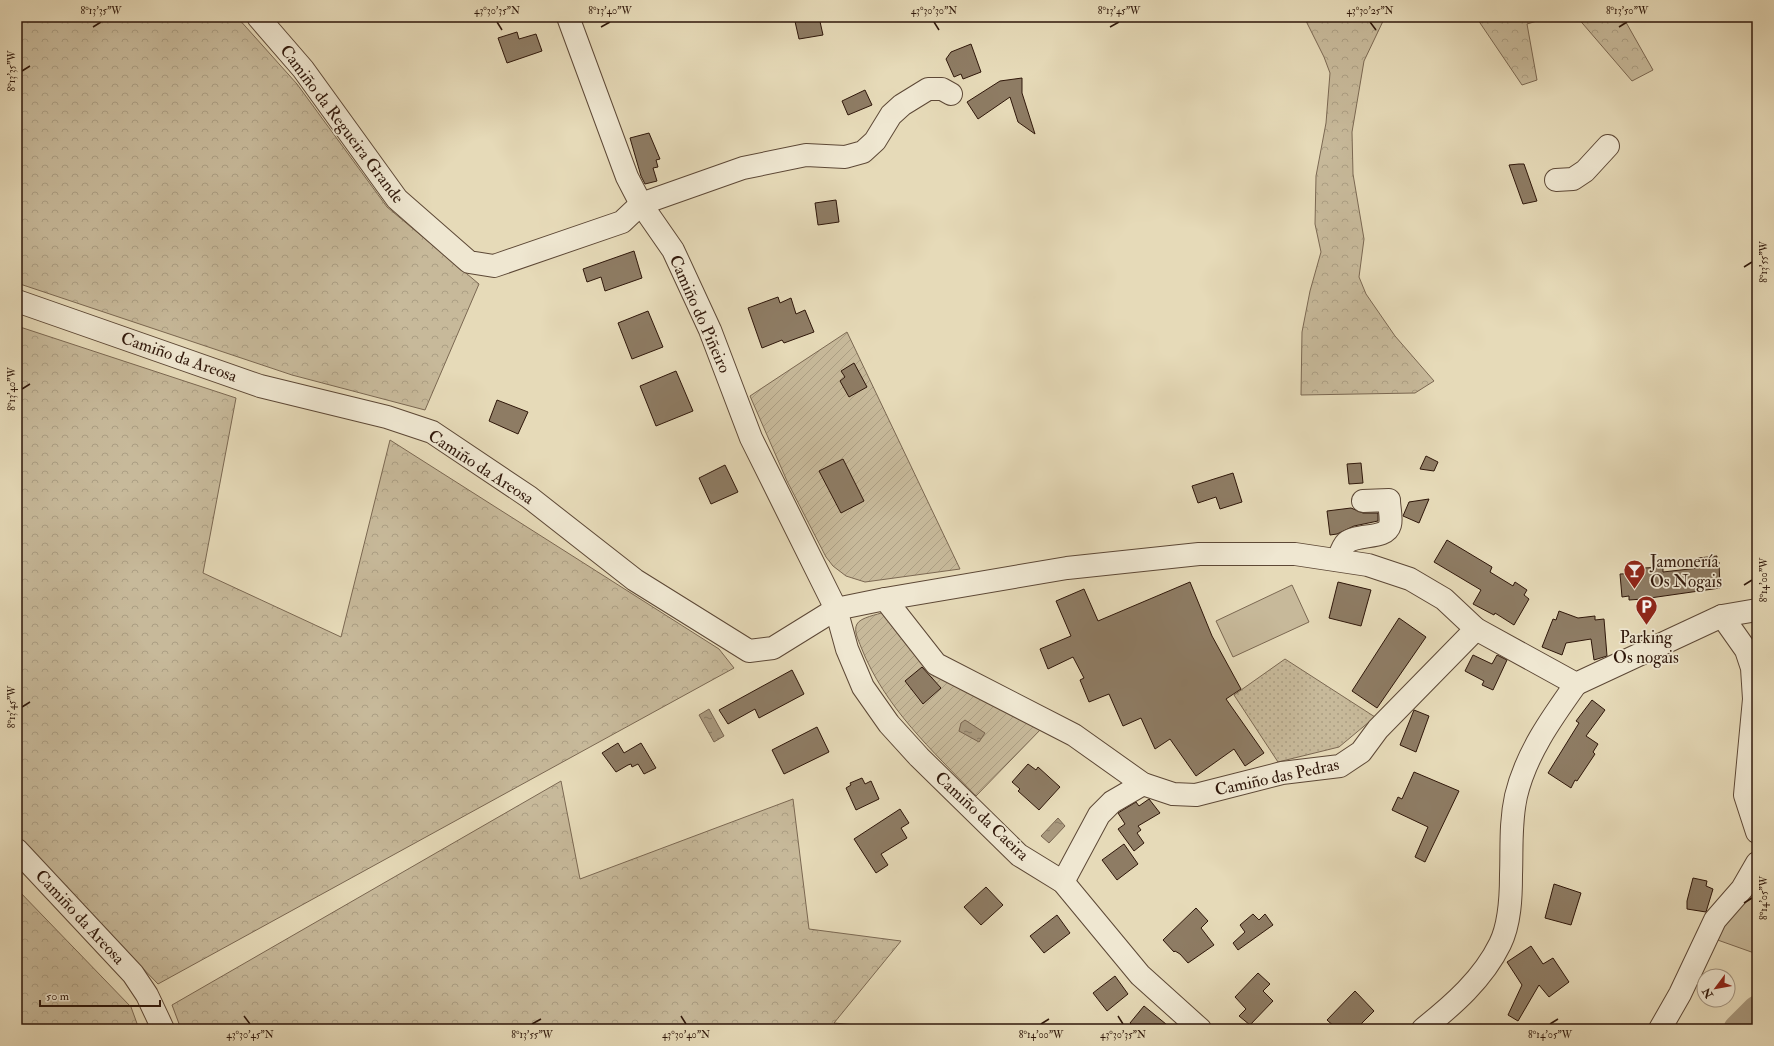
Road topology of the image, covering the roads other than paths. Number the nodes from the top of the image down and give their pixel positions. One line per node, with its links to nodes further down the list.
1 (258, 17): 6 (street, Camiño da Regueira Grande)
2 (568, 17): 6 (street, Camiño do Piñeiro)
3 (951, 94): 6 (street)
4 (1608, 146): 5 (street)
5 (1556, 180)
6 (641, 204): 11 (street, Camiño do Piñeiro)
7 (17, 301): 11 (street, Camiño da Areosa)
8 (1363, 502): 9 (street)
9 (1338, 560): 10 (street); 14 (street)
10 (885, 599): 11 (street); 16 (street, Camiño das Pedras)
11 (836, 609): 20 (street, Camiño da Caeira)
12 (1757, 610): 13 (street)
13 (1722, 616): 15 (street); 17 (street)
14 (1476, 628): 15 (street); 16 (street, Camiño das Pedras)
15 (1576, 684): 23 (street)
16 (1143, 784): 20 (street)
17 (1757, 832)
18 (17, 850): 21 (street, Camiño da Areosa)
19 (1757, 863): 24 (street)
20 (1063, 882): 22 (street, Camiño da Caeira)
21 (163, 1029)
22 (1200, 1029)
23 (1423, 1029)
24 (1660, 1029)

